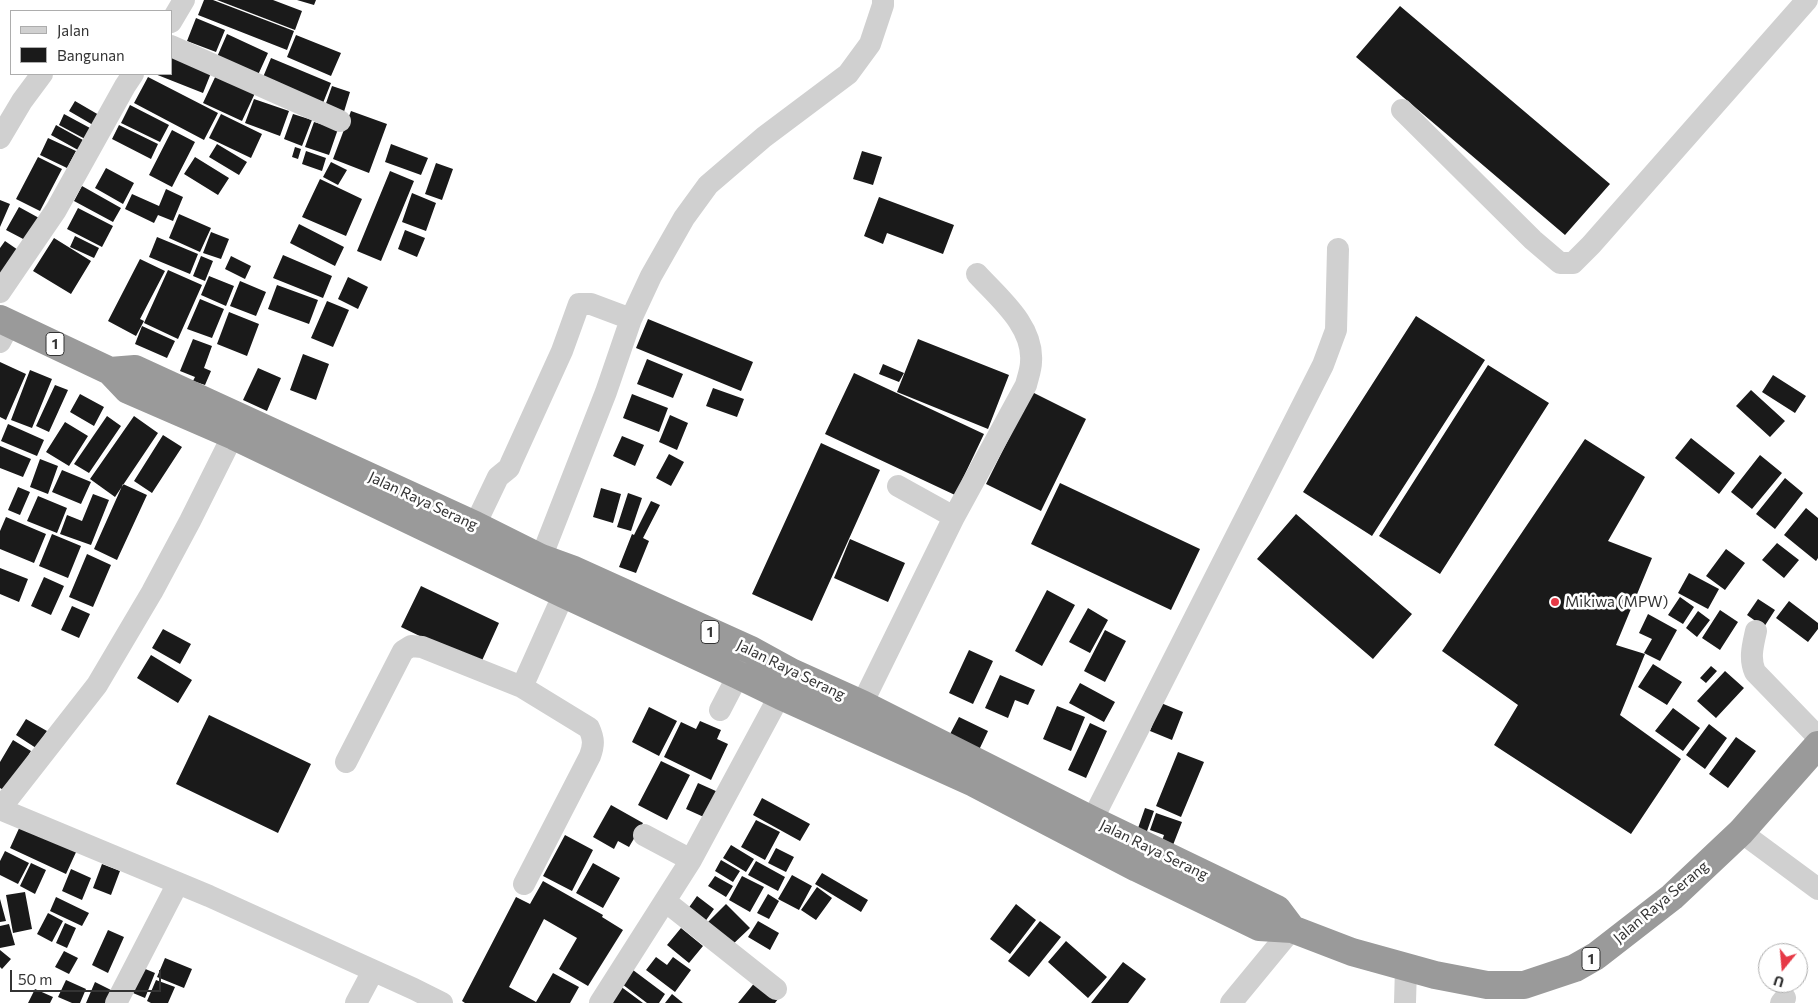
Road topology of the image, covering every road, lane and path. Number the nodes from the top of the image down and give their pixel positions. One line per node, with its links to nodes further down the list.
1 (184, 0): 4 (street)
2 (883, 0): 14 (street)
3 (1807, 0): 8 (street)
4 (172, 20)
5 (172, 46): 9 (street)
6 (41, 75): 10 (street)
7 (132, 75): 13 (street)
8 (1402, 110)
9 (340, 122)
10 (0, 138)
11 (1338, 249): 33 (street)
12 (977, 274): 18 (street)
13 (0, 292)
14 (631, 319): 19 (street); 20 (street)
15 (3, 328): 16 (highway, Jalan Raya Serang / 1)
16 (238, 427): 19 (highway, Jalan Raya Serang / 1); 21 (highway, Jalan Raya Serang / 1); 32 (street)
17 (898, 486): 18 (street)
18 (954, 517): 27 (street)
19 (475, 525): 20 (highway, Jalan Raya Serang / 1)
20 (541, 558): 21 (highway, Jalan Raya Serang / 1)
21 (569, 582): 23 (highway, Jalan Raya Serang / 1); 24 (highway, Jalan Raya Serang / 1); 26 (street)
22 (1756, 631): 29 (street)
23 (751, 650): 24 (street); 25 (highway, Jalan Raya Serang / 1)
24 (738, 674): 25 (highway, Jalan Raya Serang / 1); 28 (street)
25 (786, 684): 27 (highway, Jalan Raya Serang / 1); 33 (highway, Jalan Raya Serang / 1); 36 (street)
26 (522, 687): 31 (street); 38 (street)
27 (862, 704): 33 (highway, Jalan Raya Serang / 1)
28 (720, 710)
29 (1818, 737)
30 (1818, 745): 34 (highway, Jalan Raya Serang / 1)
31 (346, 762)
32 (0, 809): 37 (street)
33 (1087, 829): 41 (highway, Jalan Raya Serang / 1)
34 (1741, 832): 39 (street); 45 (highway, Jalan Raya Serang / 1)
35 (644, 836): 36 (street)
36 (691, 860): 40 (street)
37 (178, 883): 43 (street); 46 (street)
38 (524, 884)
39 (1818, 889)
40 (665, 901): 44 (street); 49 (street)
41 (1292, 929): 42 (highway, Jalan Raya Serang / 1); 50 (street)
42 (1406, 968): 45 (highway, Jalan Raya Serang / 1); 51 (street)
43 (373, 971): 47 (street); 48 (street)
44 (776, 989)
45 (1525, 994)
46 (116, 1003)
47 (356, 1003)
48 (442, 1003)
49 (600, 1003)
50 (1231, 1003)
51 (1405, 1003)

